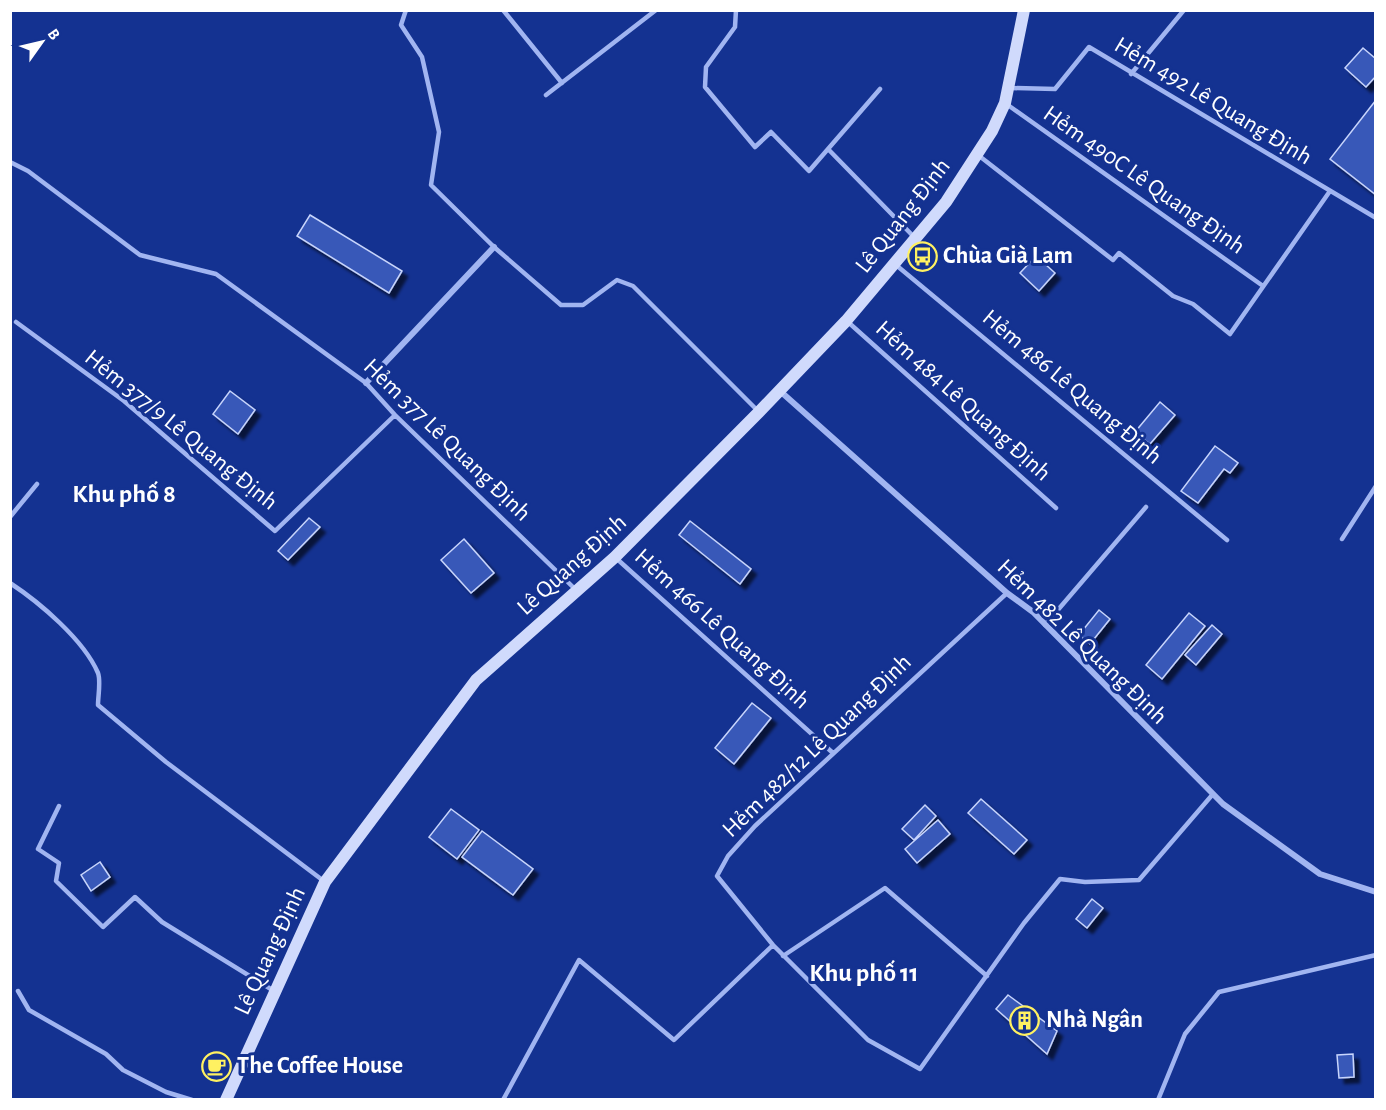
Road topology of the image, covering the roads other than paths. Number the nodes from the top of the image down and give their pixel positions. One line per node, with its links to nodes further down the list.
1 (405, 10): 19 (lane)
2 (502, 10): 8 (lane)
3 (656, 10): 8 (lane)
4 (736, 10): 13 (lane)
5 (1184, 10): 7 (lane)
6 (1024, 12): 9 (main road, Lê Quang Định)
7 (1131, 74): 9 (lane, Hẻm 492 Lê Quang Định); 16 (lane, Hẻm 492 Lê Quang Định)
8 (562, 83): 11 (lane)
9 (1008, 88): 12 (main road, Lê Quang Định)
10 (880, 89): 13 (lane)
11 (546, 95)
12 (1005, 103): 14 (main road, Lê Quang Định); 21 (lane, Hẻm 490C Lê Quang Định)
13 (828, 149): 18 (lane)
14 (976, 154): 18 (main road, Lê Quang Định); 21 (lane)
15 (10, 162): 24 (lane, Hẻm 377 Lê Quang Định)
16 (1330, 191): 17 (lane, Hẻm 492 Lê Quang Định); 21 (lane)
17 (1376, 218)
18 (915, 238): 20 (main road, Lê Quang Định)
19 (494, 247): 24 (street); 26 (lane)
20 (894, 263): 22 (main road, Lê Quang Định); 34 (lane, Hẻm 486 Lê Quang Định)
21 (1263, 286)
22 (846, 321): 25 (main road, Lê Quang Định); 31 (lane, Hẻm 484 Lê Quang Định)
23 (16, 322): 27 (lane, Hẻm 377/9 Lê Quang Định)
24 (366, 383): 27 (lane, Hẻm 377 Lê Quang Định)
25 (780, 391): 26 (main road, Lê Quang Định); 38 (street, Hẻm 482 Lê Quang Định)
26 (759, 412): 35 (main road, Lê Quang Định)
27 (395, 415): 37 (lane, Hẻm 377 Lê Quang Định)
28 (37, 484): 32 (lane)
29 (1376, 486): 33 (lane)
30 (1146, 507): 39 (lane)
31 (1056, 508)
32 (10, 517)
33 (1342, 539)
34 (1227, 540)
35 (615, 557): 37 (main road, Lê Quang Định); 40 (lane, Hẻm 466 Lê Quang Định)
36 (10, 583): 43 (lane)
37 (577, 590): 43 (main road, Lê Quang Định)
38 (1007, 593): 39 (street, Hẻm 482 Lê Quang Định); 40 (lane, Hẻm 482/12 Lê Quang Định)
39 (1045, 625): 41 (street, Hẻm 482 Lê Quang Định)
40 (833, 753): 45 (lane, Hẻm 482/12 Lê Quang Định)
41 (1213, 794): 44 (street, Hẻm 482 Lê Quang Định); 48 (lane)
42 (59, 806): 50 (lane)
43 (325, 882): 50 (main road, Lê Quang Định)
44 (1376, 892)
45 (773, 945): 47 (lane, Hẻm 482/12 Lê Quang Định); 53 (lane)
46 (1376, 955): 54 (lane)
47 (783, 956): 48 (lane); 48 (lane, Hẻm 482/12 Lê Quang Định)
48 (987, 976)
49 (18, 991): 52 (lane)
50 (274, 991): 51 (main road, Lê Quang Định)
51 (229, 1099)
52 (192, 1100)
53 (503, 1100)
54 (1158, 1100)

